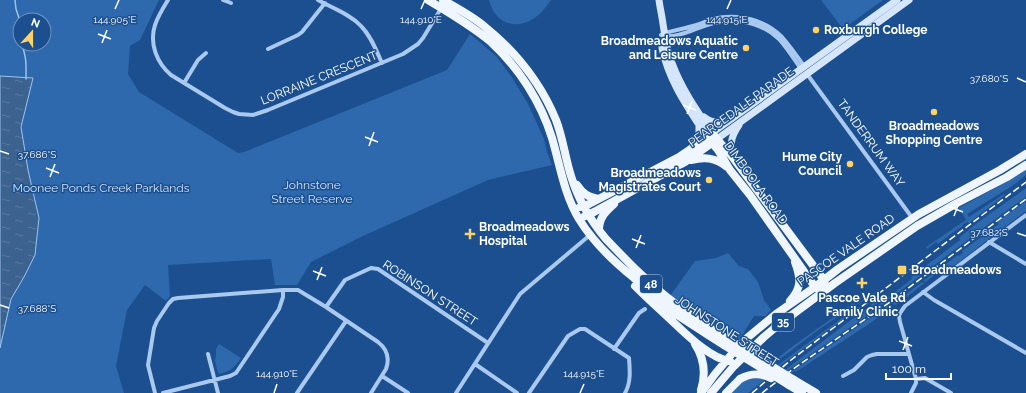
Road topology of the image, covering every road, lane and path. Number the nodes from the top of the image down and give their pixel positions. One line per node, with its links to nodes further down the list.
1 (168, 0): 18 (street, LORRAINE CRESCENT)
2 (223, 0): 8 (street)
3 (318, 0): 9 (street)
4 (428, 0): 10 (main road, JOHNSTONE STREET / 48)
5 (659, 0): 11 (street, DIMBOOLA ROAD)
6 (898, 0): 16 (street, PEARCEDALE PARADE)
7 (909, 0): 17 (street, PEARCEDALE PARADE)
8 (231, 3)
9 (325, 3): 13 (street); 15 (street)
10 (443, 3): 12 (main road, JOHNSTONE STREET / 48); 15 (street, LORRAINE CRESCENT)
11 (663, 35): 16 (street, TANDERRUM WAY); 19 (street, DIMBOOLA ROAD)
12 (497, 43): 31 (main road, JOHNSTONE STREET / 48); 36 (main road, JOHNSTONE STREET / 48)
13 (268, 49)
14 (206, 53): 18 (street)
15 (382, 63): 18 (street, LORRAINE CRESCENT)
16 (802, 68): 17 (street, TANDERRUM WAY); 21 (street, PEARCEDALE PARADE)
17 (807, 74): 22 (street, PEARCEDALE PARADE); 40 (street, TANDERRUM WAY)
18 (184, 84)
19 (677, 84): 20 (street, DIMBOOLA ROAD); 23 (street, DIMBOOLA ROAD)
20 (699, 114): 21 (street); 24 (street, DIMBOOLA ROAD)
21 (730, 119): 24 (street, PEARCEDALE PARADE)
22 (741, 122): 24 (street, PEARCEDALE PARADE); 27 (street)
23 (698, 123): 24 (street, DIMBOOLA ROAD); 25 (street)
24 (712, 138): 25 (main road, PEARCEDALE PARADE); 27 (main road, DIMBOOLA ROAD); 28 (main road, PEARCEDALE PARADE); 30 (main road, DIMBOOLA ROAD)
25 (691, 149): 32 (main road, PEARCEDALE PARADE)
26 (1026, 154): 40 (main road, PASCOE VALE ROAD / 35)
27 (734, 159): 50 (main road, DIMBOOLA ROAD)
28 (685, 162): 30 (main road); 32 (main road, PEARCEDALE PARADE)
29 (1026, 165): 41 (main road, PASCOE VALE ROAD / 35)
30 (730, 170): 47 (main road, DIMBOOLA ROAD)
31 (571, 176): 34 (main road); 35 (main road, JOHNSTONE STREET / 48)
32 (650, 178): 33 (main road, PEARCEDALE PARADE); 34 (main road, PEARCEDALE PARADE)
33 (624, 196): 37 (main road, PEARCEDALE PARADE); 42 (main road)
34 (598, 200): 35 (main road, PEARCEDALE PARADE)
35 (584, 206): 36 (main road, PEARCEDALE PARADE); 37 (main road, JOHNSTONE STREET / 48)
36 (574, 209): 39 (main road, JOHNSTONE STREET / 48)
37 (589, 214): 39 (main road, PEARCEDALE PARADE); 42 (main road, JOHNSTONE STREET / 48)
38 (1026, 215): 44 (street)
39 (578, 218): 43 (main road, JOHNSTONE STREET / 48)
40 (912, 218): 41 (street, TANDERRUM WAY); 50 (main road, PASCOE VALE ROAD / 35)
41 (918, 226): 53 (main road, PASCOE VALE ROAD / 35)
42 (599, 230): 45 (main road, JOHNSTONE STREET / 48)
43 (590, 234): 46 (main road, JOHNSTONE STREET / 48); 61 (street)
44 (989, 242): 48 (street); 54 (street)
45 (617, 251): 49 (main road); 60 (main road, JOHNSTONE STREET / 48)
46 (606, 254): 49 (main road, JOHNSTONE STREET / 48); 59 (main road)
47 (793, 254): 51 (main road, DIMBOOLA ROAD); 55 (main road)
48 (1026, 264)
49 (636, 280): 60 (main road, JOHNSTONE STREET / 48)
50 (824, 280): 51 (main road, PASCOE VALE ROAD / 35); 53 (main road, DIMBOOLA ROAD)
51 (816, 287): 53 (main road, DIMBOOLA ROAD); 55 (main road, PASCOE VALE ROAD / 35)
52 (283, 290): 56 (street); 72 (street); 74 (street)
53 (825, 291): 66 (main road, PASCOE VALE ROAD / 35)
54 (923, 292): 63 (street); 65 (street)
55 (786, 306): 67 (main road, PASCOE VALE ROAD / 35)
56 (326, 307): 58 (street); 61 (street, ROBINSON STREET)
57 (645, 309): 62 (street)
58 (346, 321): 69 (street); 77 (street)
59 (691, 339): 67 (main road); 84 (main road)
60 (726, 342): 73 (main road, JOHNSTONE STREET / 48, bridge)
61 (488, 343): 68 (street)
62 (614, 349): 82 (street); 83 (street)
63 (1026, 353)
64 (208, 354): 72 (street)
65 (909, 354): 70 (street); 71 (street)
66 (746, 355): 67 (main road); 85 (main road, PASCOE VALE ROAD / 35)
67 (726, 360): 84 (main road, PASCOE VALE ROAD / 35)
68 (475, 364): 80 (street); 81 (street)
69 (382, 376): 78 (street); 79 (street)
70 (844, 376)
71 (916, 378): 89 (street); 90 (street)
72 (215, 380): 75 (street); 76 (street)
73 (792, 383): 86 (main road, bridge); 87 (main road, 48); 88 (main road, 48)
74 (155, 393)
75 (164, 393)
76 (218, 393)
77 (297, 393)
78 (371, 393)
79 (408, 393)
80 (456, 393)
81 (517, 393)
82 (529, 393)
83 (625, 393)
84 (701, 393)
85 (711, 393)
86 (726, 393)
87 (802, 393)
88 (816, 393)
89 (911, 393)
90 (951, 393)

